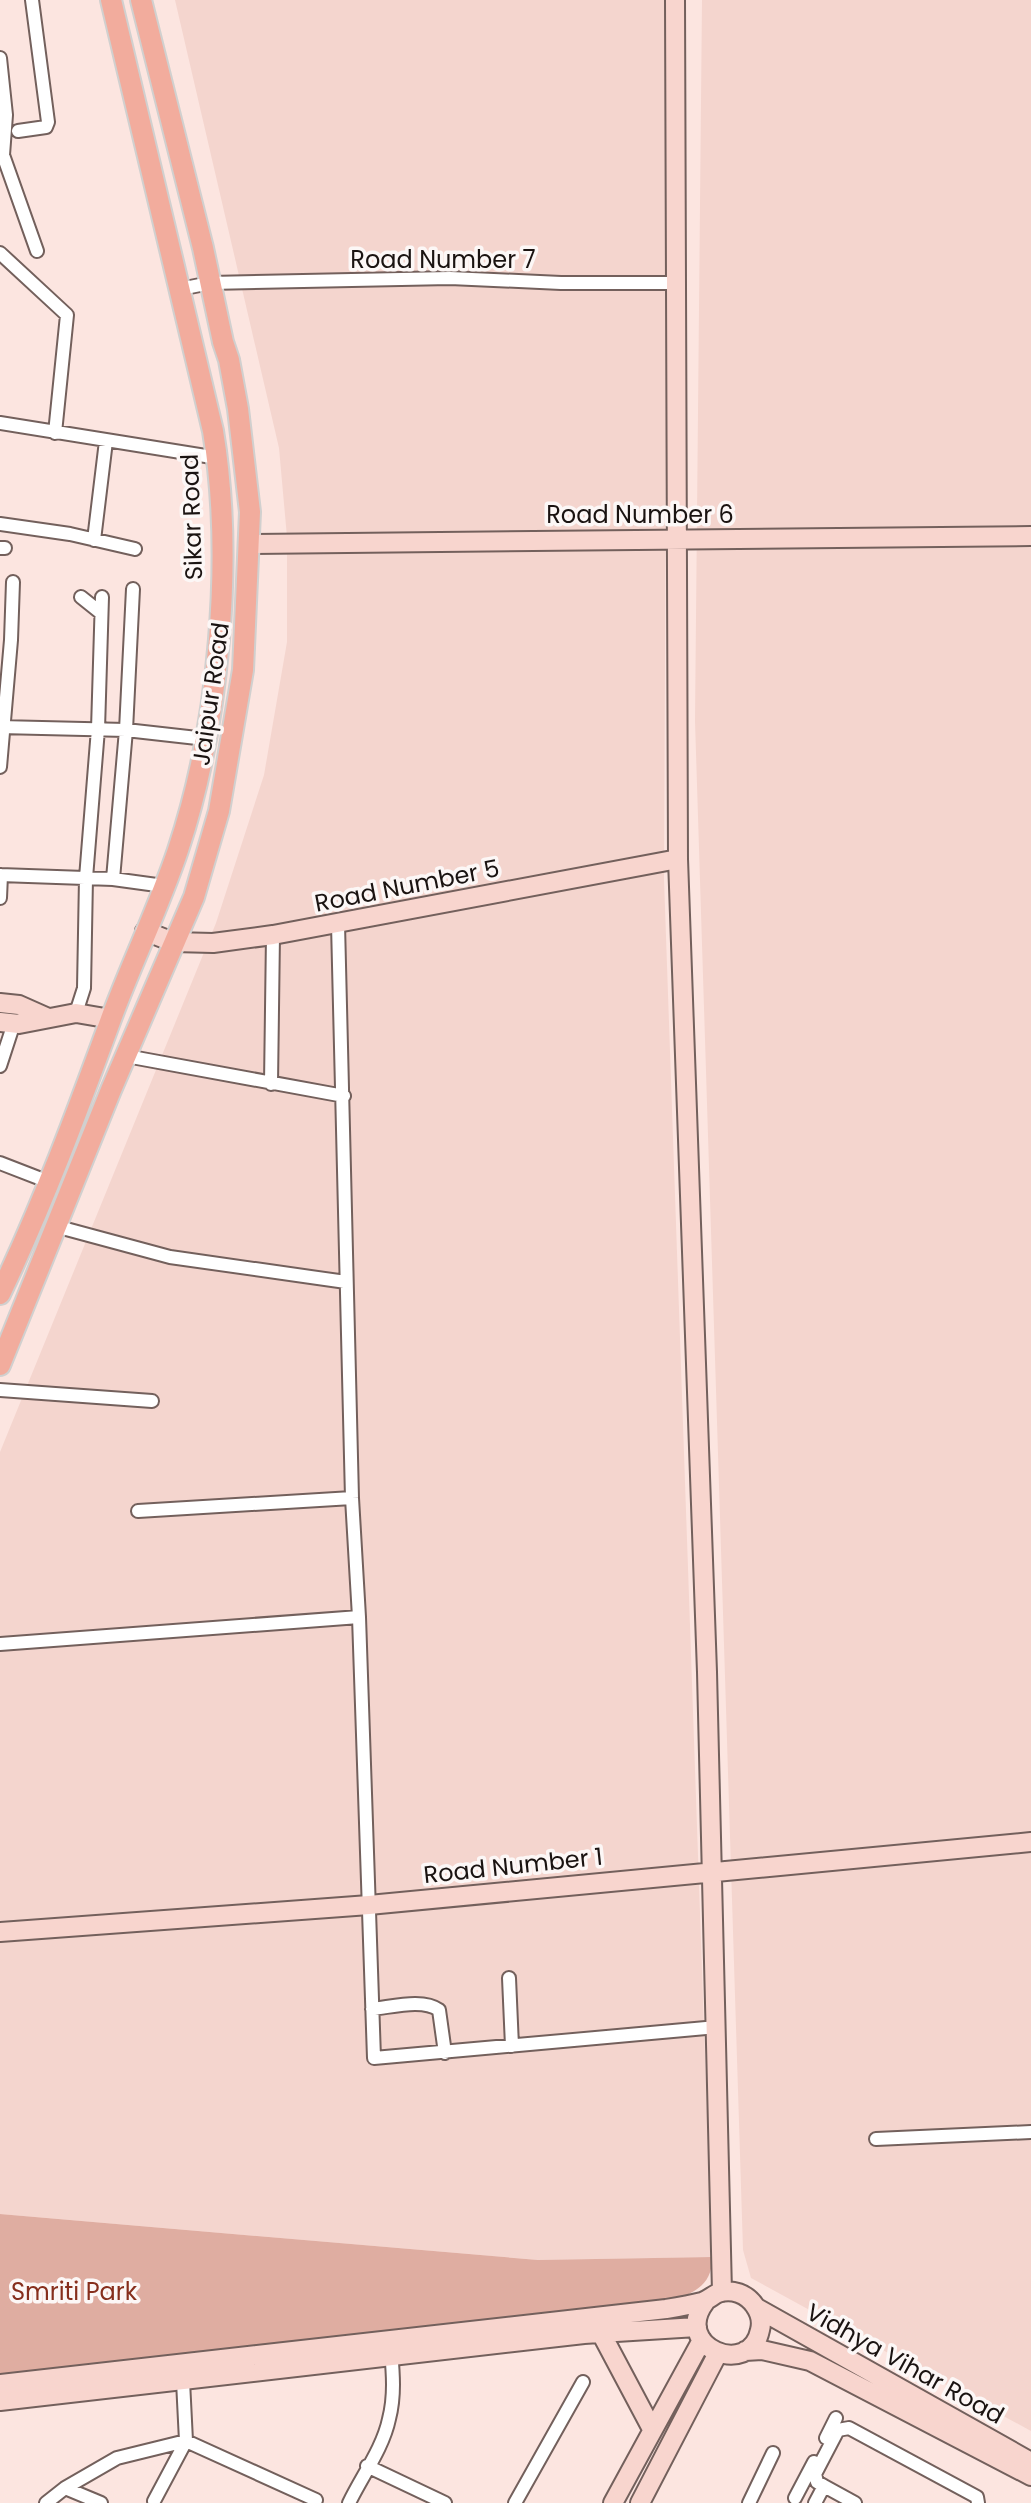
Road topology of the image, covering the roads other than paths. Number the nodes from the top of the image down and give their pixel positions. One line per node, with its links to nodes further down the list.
1 (32, 0): 6 (street)
2 (111, 0): 12 (main road, Sikar Road)
3 (141, 0): 10 (main road, Jaipur Road)
4 (675, 0): 11 (street)
5 (0, 58): 7 (street)
6 (18, 131)
7 (2, 155): 8 (street)
8 (37, 251)
9 (0, 253): 14 (street)
10 (210, 283): 11 (street, Road Number 7); 12 (street, Road Number 7); 21 (main road, Jaipur Road)
11 (676, 283): 19 (street)
12 (180, 289): 16 (main road, Sikar Road)
13 (0, 423): 14 (street)
14 (55, 433): 15 (street)
15 (106, 441): 16 (street); 20 (street)
16 (218, 458): 31 (main road, Sikar Road)
17 (0, 524): 20 (street)
18 (1031, 536): 19 (street, Road Number 6)
19 (677, 539): 21 (street, Road Number 6); 33 (street)
20 (94, 540): 22 (street)
21 (250, 544): 42 (main road, Jaipur Road)
22 (135, 549)
23 (13, 582): 28 (street)
24 (133, 589): 30 (street)
25 (81, 597): 27 (street)
26 (102, 597): 27 (street)
27 (101, 613): 29 (street)
28 (1, 727): 29 (street); 32 (street)
29 (98, 729): 30 (street); 35 (street)
30 (126, 730): 31 (street); 36 (street)
31 (206, 739): 37 (main road, Sikar Road)
32 (0, 767)
33 (678, 859): 39 (street, Road Number 5); 66 (street)
34 (0, 875): 35 (street); 38 (street)
35 (86, 878): 36 (street); 44 (street)
36 (113, 879): 37 (street)
37 (164, 886): 40 (main road, Sikar Road)
38 (0, 898)
39 (338, 924): 41 (street, Road Number 5); 51 (street)
40 (145, 931): 42 (street, Road Number 5); 46 (main road, Sikar Road)
41 (273, 935): 42 (street, Road Number 5); 50 (street)
42 (173, 942): 48 (main road, Jaipur Road)
43 (0, 1003): 45 (street)
44 (76, 1013): 45 (street); 46 (street)
45 (46, 1017): 47 (street)
46 (111, 1019): 53 (main road, Sikar Road)
47 (7, 1022): 49 (street)
48 (126, 1056): 50 (street); 54 (main road, Jaipur Road)
49 (0, 1066)
50 (271, 1084): 51 (street)
51 (344, 1096): 56 (street)
52 (0, 1163): 53 (street)
53 (45, 1180): 55 (street); 57 (main road, Sikar Road)
54 (55, 1226): 56 (street); 58 (main road, Jaipur Road)
55 (0, 1271)
56 (346, 1282): 61 (street)
57 (0, 1294)
58 (0, 1365)
59 (0, 1390): 60 (street)
60 (152, 1401)
61 (352, 1498): 62 (street); 63 (street)
62 (138, 1511)
63 (359, 1617): 64 (street); 67 (street)
64 (0, 1644)
65 (1031, 1842): 66 (street, Road Number 1)
66 (712, 1871): 67 (street, Road Number 1); 71 (street)
67 (369, 1905): 68 (street, Road Number 1); 70 (street)
68 (0, 1932)
69 (509, 1978): 72 (street)
70 (372, 2009): 73 (street); 73 (street)
71 (717, 2027): 72 (street); 76 (street)
72 (512, 2046): 73 (street)
73 (445, 2053)
74 (1031, 2132): 75 (street)
75 (876, 2139)
76 (722, 2292): 77 (street); 78 (street)
77 (705, 2302): 80 (street); 81 (street)
78 (757, 2308): 82 (street); 92 (street, Vidhya Vihar Road)
79 (601, 2333): 80 (street); 81 (street); 89 (street)
80 (699, 2334): 83 (street); 89 (street)
81 (391, 2348): 84 (street); 86 (street); 93 (street)
82 (745, 2351): 83 (street); 94 (street, Vidhya Vihar Road)
83 (718, 2353): 106 (street)
84 (183, 2381): 87 (street); 90 (street)
85 (583, 2382): 104 (street)
86 (0, 2384)
87 (0, 2401)
88 (836, 2418): 97 (street)
89 (652, 2429): 105 (street)
90 (186, 2441): 96 (street); 98 (street); 99 (street)
91 (773, 2453): 107 (street)
92 (1031, 2462)
93 (367, 2466): 102 (street); 103 (street)
94 (1031, 2476)
95 (824, 2486): 108 (street); 109 (street); 110 (street)
96 (65, 2488): 100 (street); 101 (street)
97 (798, 2501)
98 (155, 2502)
99 (318, 2502)
100 (46, 2503)
101 (101, 2503)
102 (349, 2503)
103 (445, 2503)
104 (515, 2503)
105 (613, 2503)
106 (640, 2503)
107 (749, 2503)
108 (815, 2503)
109 (855, 2503)
110 (978, 2503)

